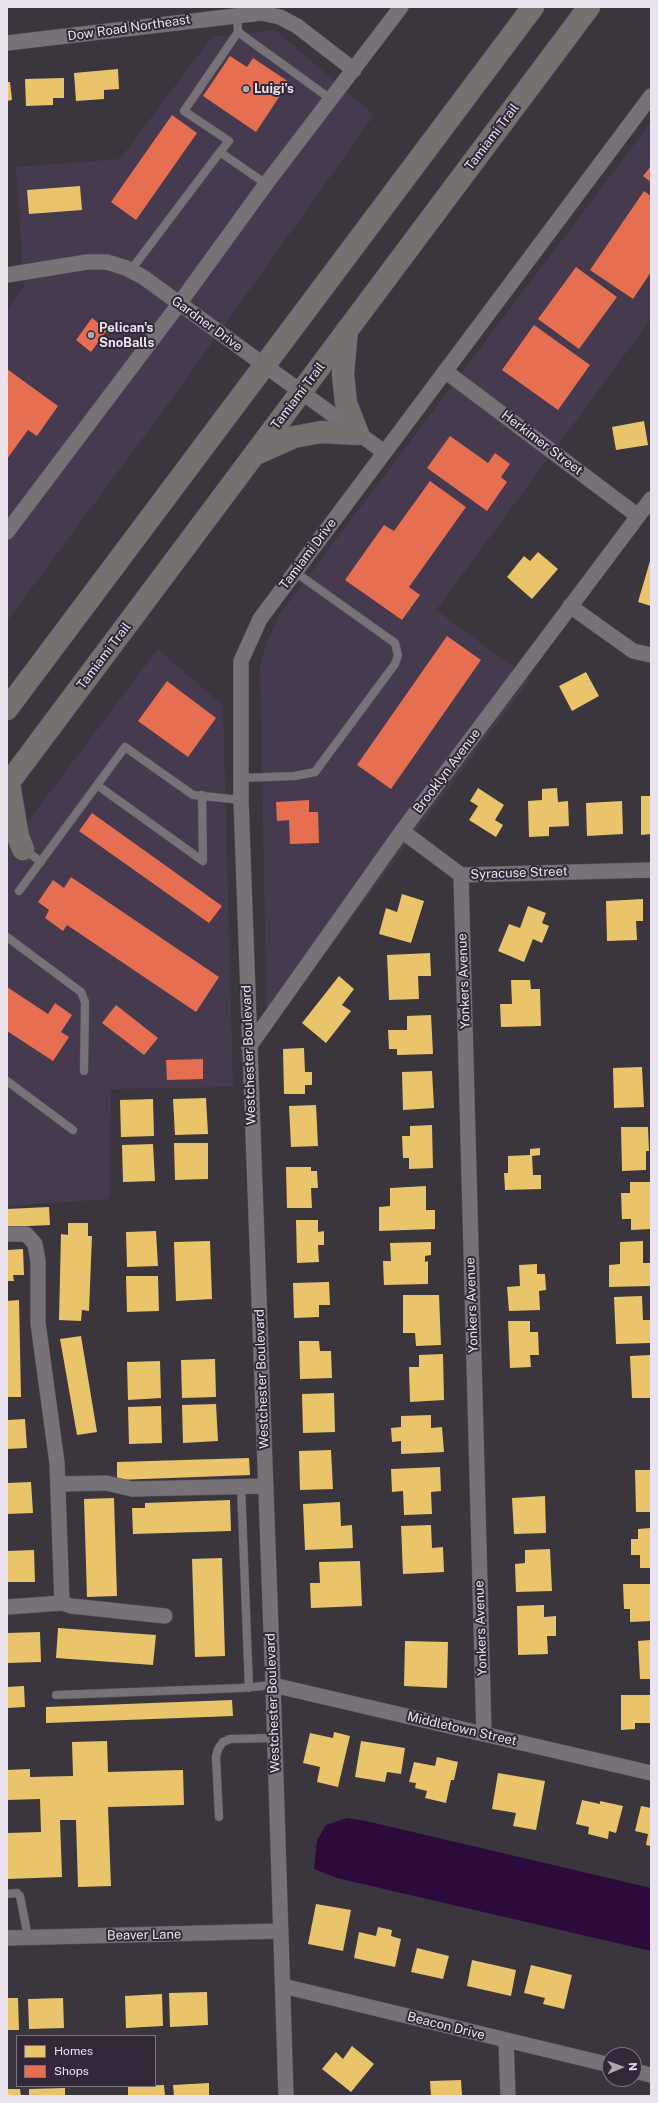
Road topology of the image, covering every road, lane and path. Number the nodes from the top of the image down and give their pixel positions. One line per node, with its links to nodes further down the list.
1 (401, 7): 7 (street)
2 (533, 7): 16 (main road)
3 (589, 7): 15 (main road, Tamiami Trail)
4 (237, 15): 5 (lane); 6 (street, Dow Road Northeast); 7 (street, Dow Road Northeast)
5 (238, 32): 9 (lane); 10 (lane)
6 (7, 43)
7 (354, 70): 9 (street)
8 (651, 96): 17 (street)
9 (332, 100): 11 (street)
10 (220, 152): 11 (lane); 12 (lane)
11 (266, 184): 14 (street)
12 (131, 270): 13 (street, Gardner Drive); 14 (street, Gardner Drive)
13 (7, 275)
14 (179, 304): 16 (street, Gardner Drive); 24 (street)
15 (347, 330): 18 (main road, Tamiami Trail); 19 (main road)
16 (265, 365): 18 (street, Gardner Drive); 29 (main road)
17 (445, 371): 20 (street); 23 (street, Herkimer Street)
18 (301, 393): 19 (street, Gardner Drive); 21 (main road, Tamiami Trail)
19 (358, 434): 20 (street, Gardner Drive); 21 (main road)
20 (384, 452): 25 (street, Tamiami Drive)
21 (254, 454): 31 (main road, Tamiami Trail)
22 (651, 499): 23 (street, Brooklyn Avenue)
23 (638, 516): 26 (street, Brooklyn Avenue)
24 (7, 532)
25 (295, 572): 28 (street, Tamiami Drive); 30 (lane)
26 (570, 606): 27 (street); 35 (street, Brooklyn Avenue)
27 (651, 655)
28 (241, 662): 30 (street, Westchester Boulevard)
29 (7, 709)
30 (241, 778): 34 (street, Westchester Boulevard)
31 (8, 784): 36 (main road)
32 (97, 785): 33 (lane); 33 (lane); 37 (lane)
33 (202, 795): 34 (lane)
34 (241, 800): 42 (street, Westchester Boulevard)
35 (402, 831): 39 (street, Syracuse Street); 42 (street, Brooklyn Avenue)
36 (15, 848): 37 (lane)
37 (41, 862): 40 (lane)
38 (651, 870): 39 (street, Syracuse Street)
39 (461, 875): 56 (street, Yonkers Avenue)
40 (19, 891)
41 (7, 936): 43 (lane)
42 (249, 1047): 49 (street, Westchester Boulevard)
43 (84, 1071)
44 (7, 1081): 45 (lane)
45 (73, 1130)
46 (7, 1234): 47 (street)
47 (58, 1484): 48 (street); 50 (street)
48 (241, 1486): 49 (street); 54 (lane)
49 (266, 1486): 53 (street, Westchester Boulevard)
50 (62, 1603): 51 (street); 52 (street)
51 (7, 1608)
52 (165, 1616)
53 (273, 1686): 54 (lane); 56 (street, Middletown Street); 57 (street, Westchester Boulevard)
54 (249, 1688): 55 (lane)
55 (56, 1695)
56 (484, 1734): 58 (street, Middletown Street)
57 (274, 1738): 59 (lane); 61 (street, Westchester Boulevard)
58 (651, 1774)
59 (219, 1817)
60 (7, 1894): 62 (lane)
61 (281, 1931): 62 (street, Beaver Lane); 64 (street, Westchester Boulevard)
62 (28, 1937): 63 (street, Beaver Lane)
63 (7, 1938)
64 (282, 1986): 65 (street, Beacon Drive); 67 (street, Westchester Boulevard)
65 (506, 2040): 66 (street, Beacon Drive); 68 (street)
66 (602, 2063)
67 (286, 2096)
68 (508, 2096)

